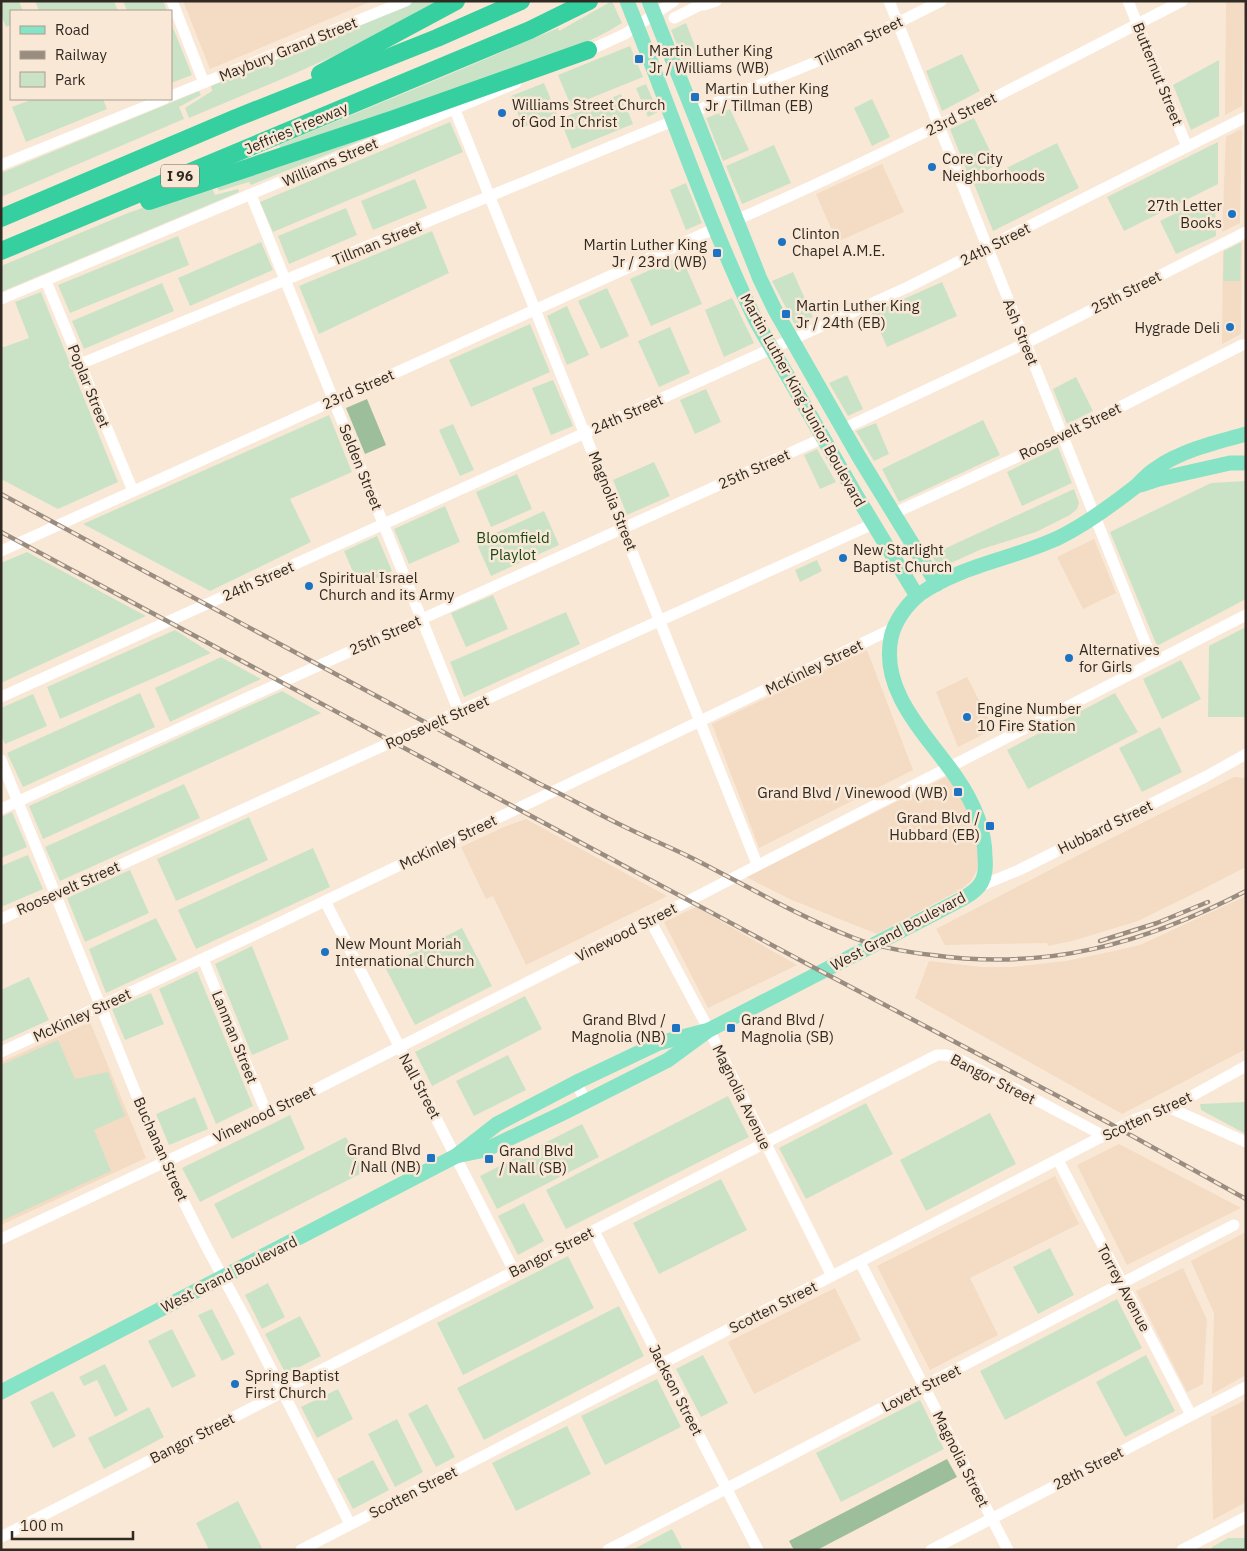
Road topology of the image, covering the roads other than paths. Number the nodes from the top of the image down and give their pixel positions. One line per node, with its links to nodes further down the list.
1 (172, 1): 21 (street)
2 (406, 1): 21 (street, Maybury Grand Street)
3 (456, 1): 27 (highway)
4 (521, 1): 27 (highway, Jeffries Freeway / I 96)
5 (589, 1): 43 (highway, Jeffries Freeway / I 96)
6 (674, 1): 13 (street, Williams Street)
7 (716, 1): 12 (street)
8 (889, 1): 16 (street, Ash Street)
9 (941, 1): 16 (street, Tillman Street)
10 (1128, 1): 17 (street, Butternut Street)
11 (1182, 1): 17 (street, 23rd Street)
12 (699, 3): 15 (street)
13 (651, 6): 14 (street, Williams Street); 18 (main road, Martin Luther King Junior Boulevard)
14 (632, 14): 19 (street, Williams Street); 20 (main road, Martin Luther King Junior Boulevard)
15 (674, 18)
16 (898, 23): 25 (street, Tillman Street); 29 (street, Ash Street)
17 (1138, 24): 29 (street, 23rd Street); 30 (street, Butternut Street)
18 (667, 48): 20 (main road); 25 (main road, Martin Luther King Junior Boulevard)
19 (588, 50): 24 (street, Williams Street); 43 (highway)
20 (648, 56): 28 (main road, Martin Luther King Junior Boulevard)
21 (204, 82): 22 (street, Maybury Grand Street)
22 (172, 96)
23 (162, 100): 33 (street)
24 (455, 110): 36 (street, Williams Street); 37 (street, Magnolia Street)
25 (693, 112): 31 (main road, Martin Luther King Junior Boulevard)
26 (1246, 117): 30 (street, 24th Street)
27 (236, 118): 38 (highway, Jeffries Freeway / I 96)
28 (673, 121): 32 (main road, Martin Luther King Junior Boulevard); 37 (street, Tillman Street)
29 (939, 125): 39 (street, 23rd Street); 42 (street, Ash Street)
30 (1187, 147): 42 (street, 24th Street)
31 (708, 148): 32 (main road); 34 (main road, Martin Luther King Junior Boulevard)
32 (688, 159): 35 (main road, Martin Luther King Junior Boulevard)
33 (1, 165)
34 (722, 184): 35 (main road); 39 (main road, Martin Luther King Junior Boulevard)
35 (701, 192): 40 (main road, Martin Luther King Junior Boulevard)
36 (251, 195): 44 (street, Selden Street); 45 (street, Williams Street)
37 (490, 196): 44 (street, Tillman Street); 47 (street, Magnolia Street)
38 (1, 218)
39 (736, 220): 48 (main road, Martin Luther King Junior Boulevard)
40 (716, 228): 47 (street, 23rd Street); 49 (main road, Martin Luther King Junior Boulevard)
41 (1246, 232): 51 (street, 25th Street)
42 (988, 248): 50 (street, 24th Street); 51 (street, Ash Street)
43 (6, 249)
44 (284, 280): 54 (street, Tillman Street); 57 (street, Selden Street)
45 (46, 281): 46 (street, Williams Street); 54 (street, Poplar Street)
46 (1, 299)
47 (536, 310): 57 (street, 23rd Street); 59 (street, Magnolia Street)
48 (775, 310): 49 (main road); 50 (main road, Martin Luther King Junior Boulevard)
49 (756, 321): 53 (main road, Martin Luther King Junior Boulevard)
50 (792, 340): 53 (street, 24th Street); 55 (main road, Martin Luther King Junior Boulevard)
51 (1026, 343): 58 (street, 25th Street); 61 (street, Ash Street)
52 (1246, 345): 61 (street, Roosevelt Street)
53 (771, 349): 56 (main road, Martin Luther King Junior Boulevard); 59 (street, 24th Street)
54 (80, 364): 70 (street, Poplar Street)
55 (807, 366): 56 (main road); 58 (main road, Martin Luther King Junior Boulevard)
56 (787, 377): 62 (main road, Martin Luther King Junior Boulevard)
57 (334, 400): 70 (street, 23rd Street); 74 (street, Selden Street)
58 (843, 429): 64 (main road, Martin Luther King Junior Boulevard)
59 (586, 433): 74 (street, 24th Street); 76 (street, Magnolia Street)
60 (1246, 434): 63 (main road, West Grand Boulevard)
61 (1063, 436): 72 (street, Roosevelt Street); 73 (street, Ash Street)
62 (823, 438): 67 (main road, Martin Luther King Junior Boulevard); 76 (street, 25th Street)
63 (1208, 445): 66 (main road); 69 (main road, West Grand Boulevard)
64 (859, 457): 67 (main road); 68 (main road, Martin Luther King Junior Boulevard)
65 (1246, 463): 66 (main road, West Grand Boulevard)
66 (1213, 467): 69 (main road, West Grand Boulevard)
67 (840, 468): 71 (main road, Martin Luther King Junior Boulevard)
68 (875, 485): 71 (main road); 72 (main road, Martin Luther King Junior Boulevard)
69 (1135, 487): 73 (main road, West Grand Boulevard)
70 (132, 491): 77 (street, 23rd Street)
71 (856, 495): 75 (main road, Martin Luther King Junior Boulevard)
72 (894, 515): 78 (main road, Martin Luther King Junior Boulevard)
73 (1095, 516): 78 (main road, West Grand Boulevard); 84 (street, Ash Street)
74 (383, 524): 81 (street, Selden Street); 85 (street, 24th Street)
75 (873, 524): 79 (main road, Martin Luther King Junior Boulevard); 82 (street, Roosevelt Street)
76 (623, 528): 81 (street, 25th Street); 82 (street, Magnolia Street)
77 (1, 551)
78 (937, 584): 79 (main road, West Grand Boulevard)
79 (917, 596): 83 (main road, West Grand Boulevard)
80 (1246, 615): 84 (street, Vinewood Street)
81 (421, 619): 86 (street, Selden Street); 93 (street, 25th Street)
82 (660, 621): 86 (street, Roosevelt Street); 87 (street, Magnolia Street)
83 (894, 628): 87 (street, McKinley Street); 92 (main road, West Grand Boulevard)
84 (1153, 662): 92 (street, Vinewood Street)
85 (1, 697)
86 (459, 712): 97 (street, Roosevelt Street)
87 (700, 721): 95 (street, Magnolia Street); 98 (street, McKinley Street)
88 (1246, 754): 90 (street, Hubbard Street)
89 (1, 760): 93 (street, Buchanan Street)
90 (1231, 764): 91 (street); 96 (street, Hubbard Street)
91 (1246, 766)
92 (949, 767): 95 (street, Vinewood Street); 96 (main road, West Grand Boulevard)
93 (18, 802): 94 (street, 25th Street); 97 (street, Buchanan Street)
94 (1, 809)
95 (757, 864): 100 (street, Vinewood Street)
96 (978, 887): 103 (main road, West Grand Boulevard)
97 (56, 894): 99 (street, Roosevelt Street); 102 (street, Buchanan Street)
98 (325, 901): 101 (street, McKinley Street); 104 (street, Nall Street)
99 (1, 919)
100 (650, 920): 103 (street, Magnolia Avenue); 104 (street, Vinewood Street)
101 (203, 959): 102 (street, McKinley Street); 110 (street, Lanman Street)
102 (101, 1007): 105 (street, McKinley Street); 116 (street, Buchanan Street)
103 (708, 1030): 107 (main road, West Grand Boulevard); 108 (main road, West Grand Boulevard); 113 (street, Magnolia Avenue)
104 (399, 1047): 110 (street, Vinewood Street); 114 (street, Nall Street)
105 (1, 1052)
106 (1243, 1068): 109 (street, Scotten Street)
107 (576, 1083): 108 (street); 114 (main road, West Grand Boulevard)
108 (586, 1101): 114 (main road, West Grand Boulevard)
109 (1170, 1108): 111 (street, Scotten Street); 112 (street)
110 (267, 1114): 116 (street, Vinewood Street)
111 (1104, 1136): 113 (street, Bangor Street); 115 (street, Scotten Street)
112 (1246, 1142)
113 (764, 1143): 118 (street, Bangor Street); 122 (street, Magnolia Avenue)
114 (456, 1156): 121 (street, Nall Street); 123 (main road, West Grand Boulevard)
115 (1058, 1160): 120 (street, Scotten Street); 124 (street, Torrey Avenue)
116 (164, 1163): 119 (street, Vinewood Street); 123 (street, Buchanan Street)
117 (1234, 1225): 124 (street, Lovett Street)
118 (594, 1230): 121 (street, Bangor Street); 125 (street, Jackson Street)
119 (1, 1239)
120 (860, 1262): 122 (street, Scotten Street); 126 (street, Magnolia Street)
121 (514, 1271): 128 (street, Bangor Street)
122 (832, 1276): 125 (street, Scotten Street)
123 (223, 1277): 128 (street, Buchanan Street); 129 (main road, West Grand Boulevard)
124 (1122, 1284): 126 (street, Lovett Street); 130 (street, Torrey Avenue)
125 (662, 1364): 131 (street, Jackson Street); 134 (street, Scotten Street)
126 (924, 1386): 131 (street, Lovett Street); 133 (street, Magnolia Street)
127 (1246, 1387): 130 (street, 28th Street)
128 (282, 1391): 134 (street, Buchanan Street); 135 (street, Bangor Street)
129 (1, 1392)
130 (1191, 1415): 133 (street, 28th Street)
131 (726, 1489): 137 (street, Lovett Street); 138 (street, Jackson Street)
132 (1246, 1517): 141 (street)
133 (992, 1518): 139 (street, 28th Street); 140 (street, Magnolia Street)
134 (350, 1524): 136 (street, Scotten Street)
135 (1, 1537)
136 (308, 1548)
137 (608, 1550)
138 (758, 1550)
139 (931, 1550)
140 (1008, 1550)
141 (1182, 1550)

